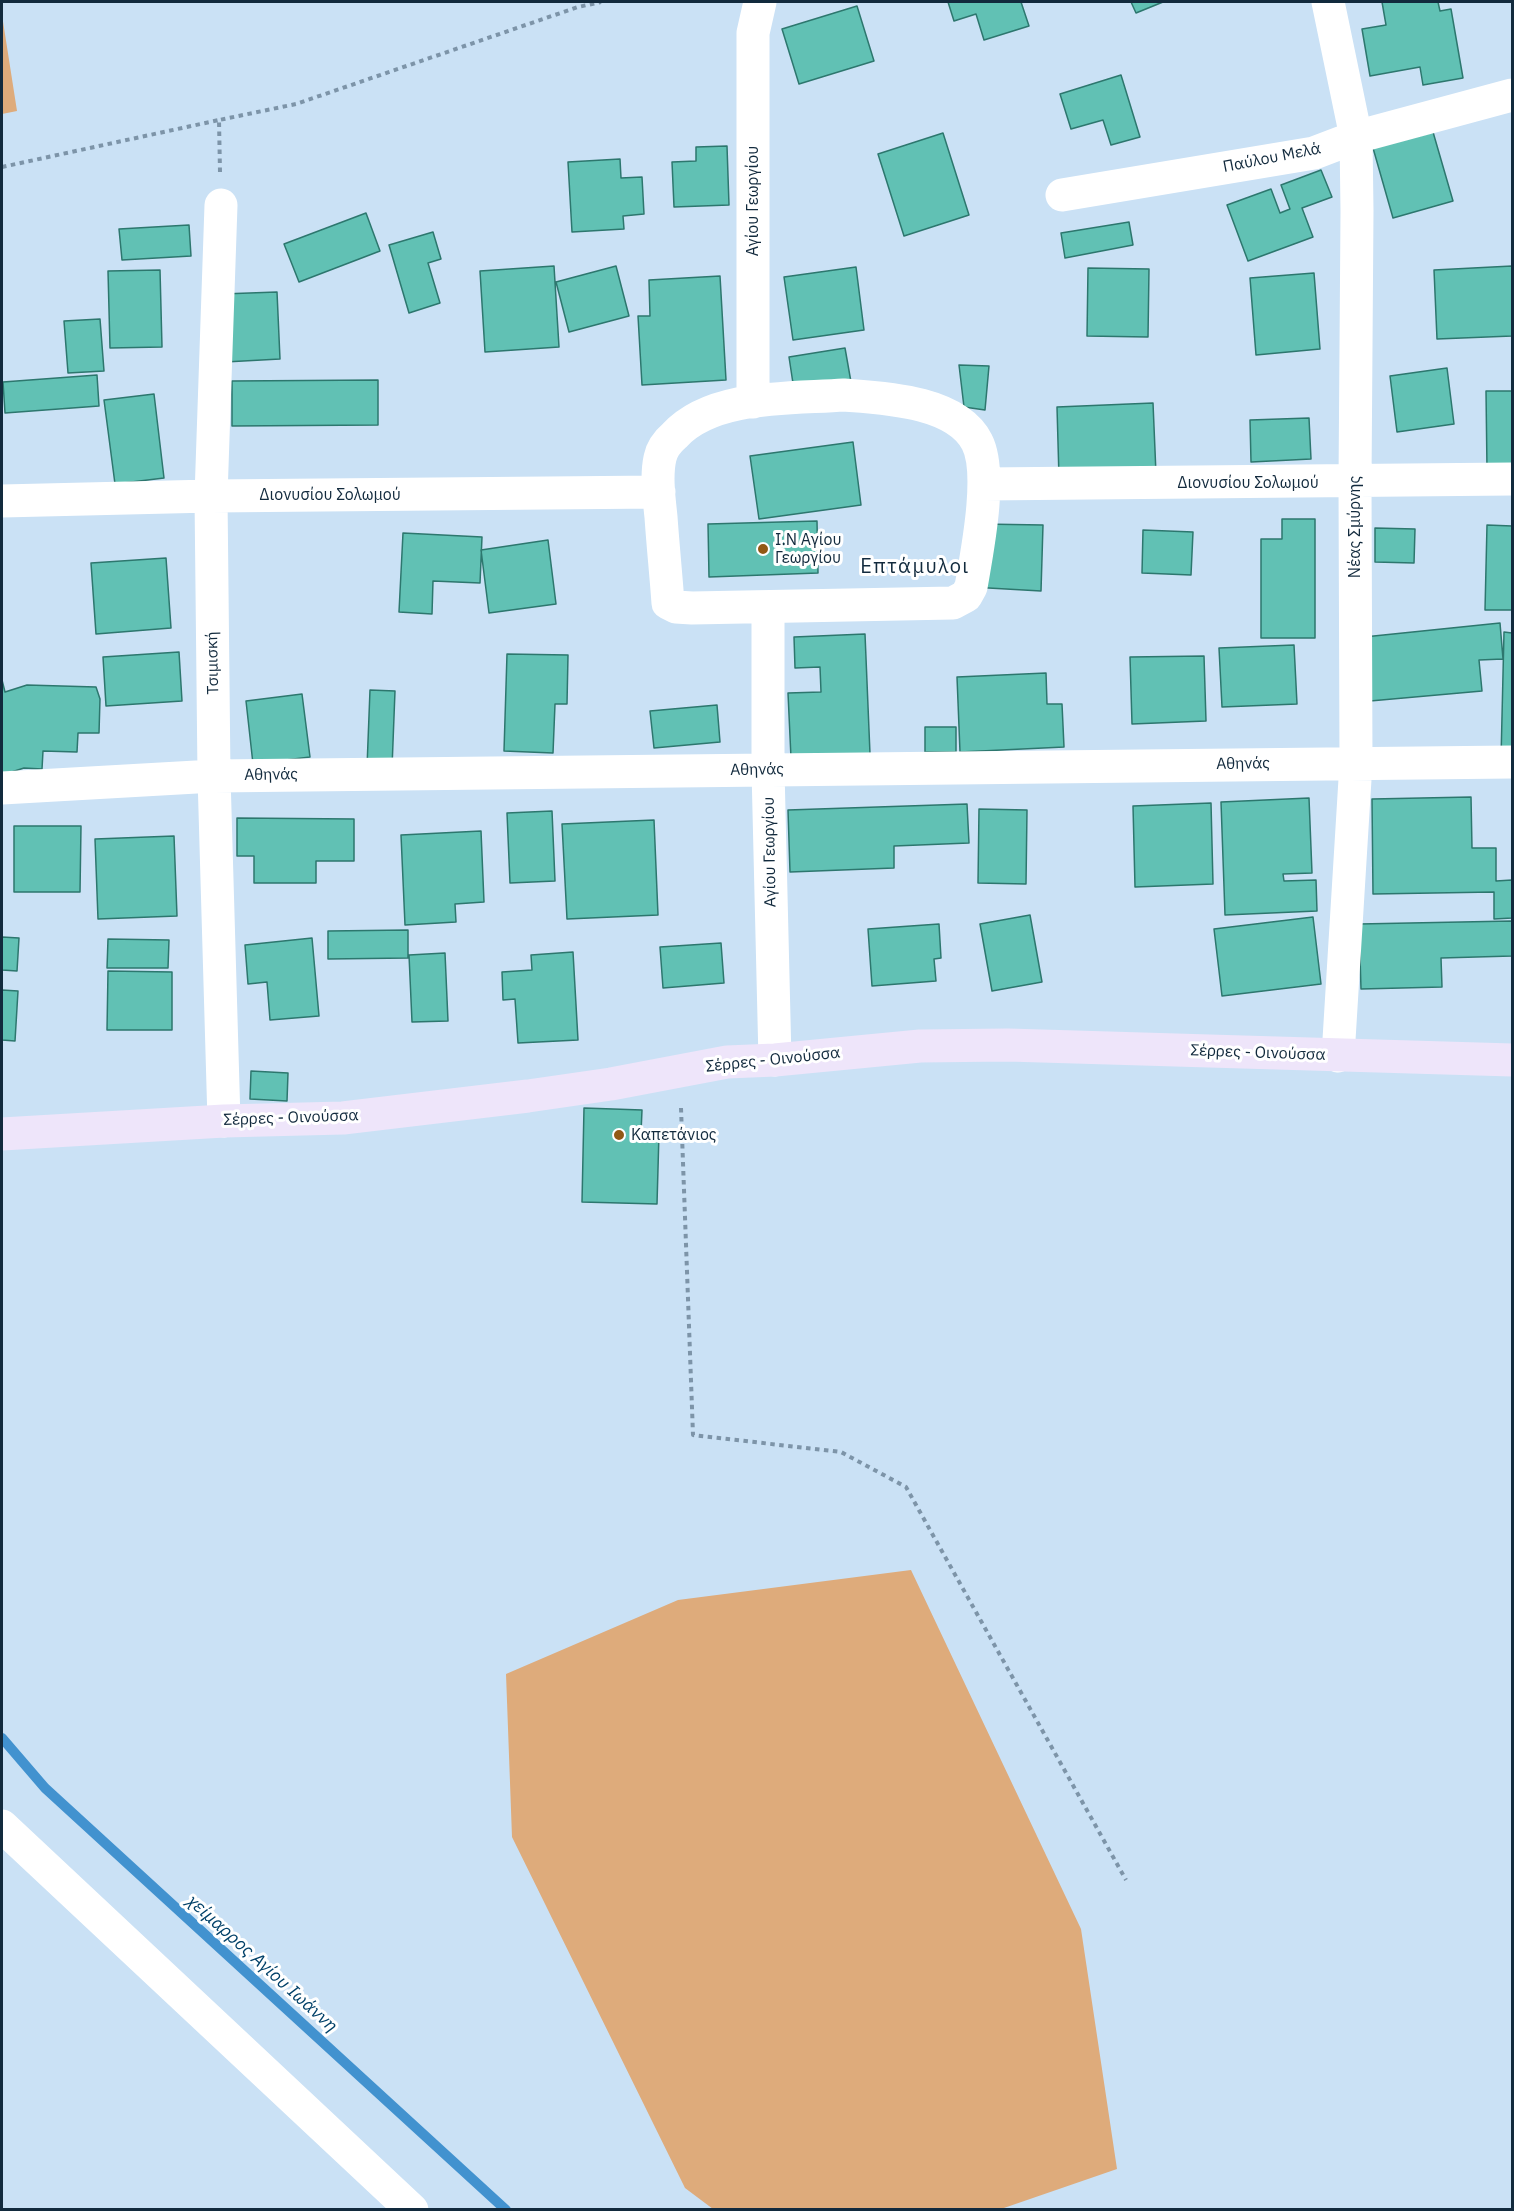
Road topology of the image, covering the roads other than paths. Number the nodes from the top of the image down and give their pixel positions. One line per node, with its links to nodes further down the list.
1 (760, 2): 7 (street, Αγίου Γεωργίου)
2 (1328, 2): 4 (street, Νέας Σμύρνης)
3 (1512, 95): 4 (street, Παύλου Μελά)
4 (1356, 137): 5 (street, Παύλου Μελά); 9 (street, Νέας Σμύρνης)
5 (1062, 195)
6 (220, 205): 12 (street, Τσιμισκή)
7 (753, 402): 10 (street); 11 (street)
8 (1512, 479): 9 (street, Διονυσίου Σολωμού)
9 (1355, 482): 10 (street, Διονυσίου Σολωμού); 16 (street, Νέας Σμύρνης)
10 (984, 484): 14 (street)
11 (658, 492): 12 (street, Διονυσίου Σολωμού); 14 (street)
12 (211, 496): 13 (street, Διονυσίου Σολωμού); 18 (street, Τσιμισκή)
13 (2, 501)
14 (768, 607): 17 (street, Αγίου Γεωργίου)
15 (1512, 762): 16 (street, Αθηνάς)
16 (1356, 763): 17 (street, Αθηνάς); 20 (street, Νέας Σμύρνης)
17 (768, 770): 18 (street, Αθηνάς); 21 (street, Αγίου Γεωργίου)
18 (214, 776): 19 (street, Αθηνάς); 23 (street, Τσιμισκή)
19 (2, 788)
20 (1338, 1056): 21 (street, Σέρρες - Οινούσσα); 22 (street, Σέρρες - Οινούσσα)
21 (775, 1060): 23 (street, Σέρρες - Οινούσσα)
22 (1512, 1060)
23 (224, 1120): 24 (street, Σέρρες - Οινούσσα)
24 (2, 1134)
25 (2, 1826): 26 (street)
26 (412, 2210)

